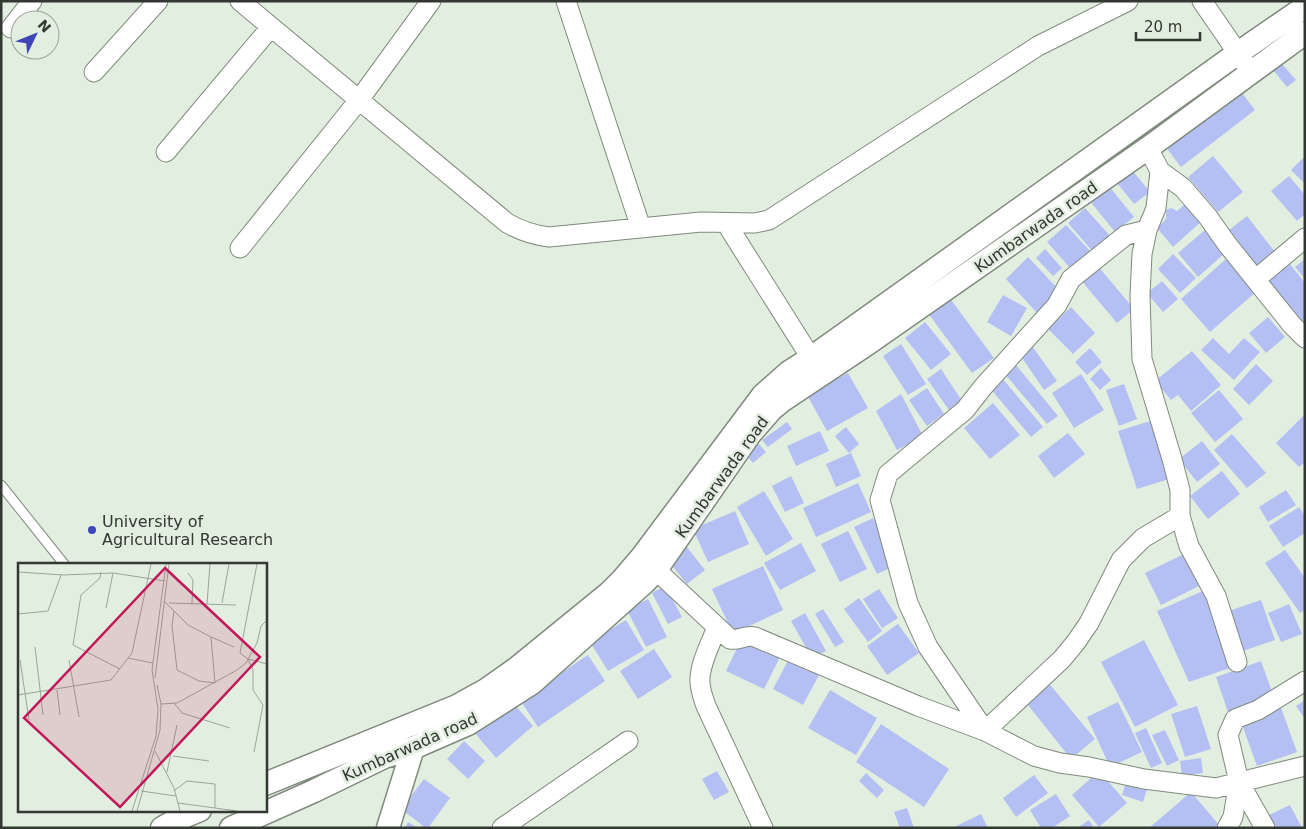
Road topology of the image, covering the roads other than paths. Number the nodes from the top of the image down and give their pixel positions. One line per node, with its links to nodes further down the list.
1 (158, 1): 11 (street)
2 (240, 1): 8 (street)
3 (431, 1): 13 (street)
4 (566, 1): 18 (street)
5 (1128, 1): 17 (street)
6 (1202, 1): 10 (street)
7 (1305, 7): 10 (street, Kumbarwada road)
8 (270, 27): 13 (street); 15 (street)
9 (1305, 33): 12 (street, Kumbarwada road)
10 (1238, 53): 12 (street); 24 (street, Kumbarwada road)
11 (94, 72)
12 (1251, 72): 14 (street, Kumbarwada road)
13 (359, 100): 18 (street); 21 (street)
14 (1148, 148): 16 (street); 28 (street, Kumbarwada road)
15 (166, 152)
16 (1160, 171): 19 (street); 22 (street)
17 (726, 223): 18 (street); 24 (street)
18 (641, 228)
19 (1146, 230): 26 (street); 32 (street)
20 (1305, 238): 22 (street)
21 (240, 248)
22 (1256, 279): 23 (street)
23 (1305, 338)
24 (811, 358): 37 (street, Kumbarwada road)
25 (1, 485): 27 (lane)
26 (1180, 516): 30 (street); 32 (street)
27 (63, 563)
28 (656, 570): 29 (street); 34 (street, Kumbarwada road)
29 (717, 628): 32 (street); 43 (street)
30 (1238, 662)
31 (1305, 681): 36 (street)
32 (985, 731): 36 (street)
33 (628, 741): 42 (street)
34 (413, 748): 40 (street, Kumbarwada road); 41 (street)
35 (1305, 766): 36 (street)
36 (1239, 782): 44 (street); 45 (street)
37 (266, 784)
38 (195, 812): 39 (street)
39 (162, 828)
40 (231, 828)
41 (388, 828)
42 (502, 828)
43 (763, 828)
44 (1226, 828)
45 (1265, 828)

